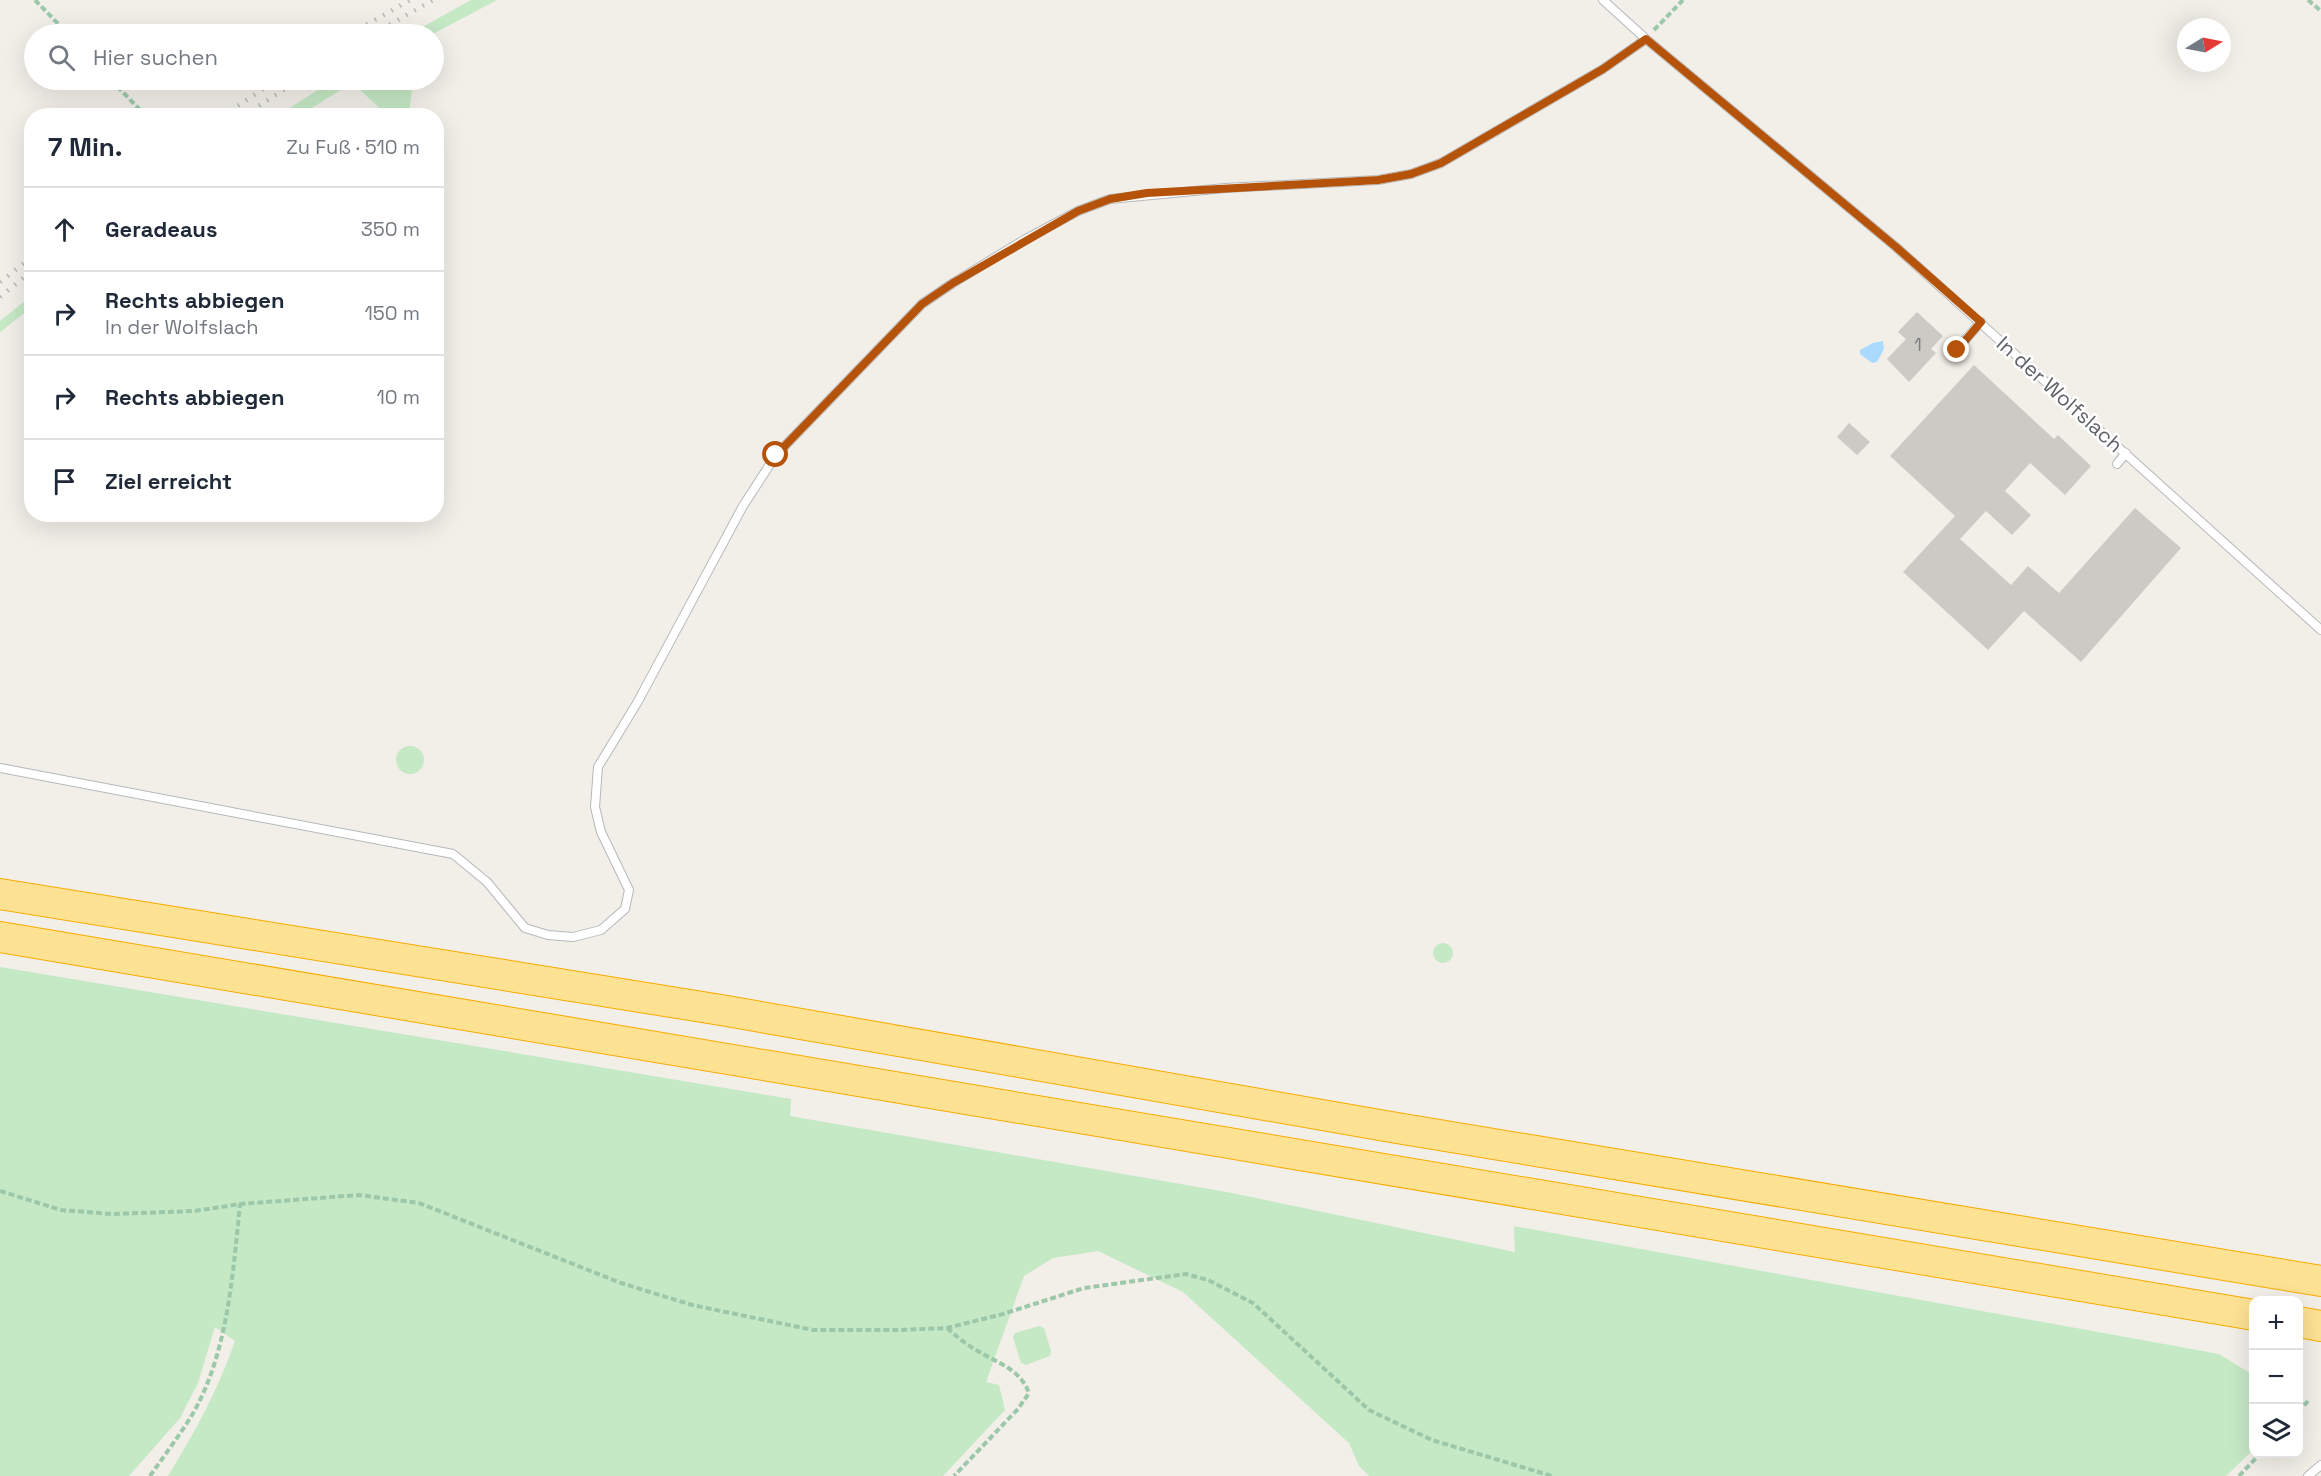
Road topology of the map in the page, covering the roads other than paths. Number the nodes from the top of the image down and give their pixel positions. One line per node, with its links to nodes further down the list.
1 (1603, 0): 2 (lane, In der Wolfslach)
2 (1646, 39): 3 (lane, In der Wolfslach); 8 (lane)
3 (1981, 322): 4 (lane); 5 (lane, In der Wolfslach)
4 (1957, 350)
5 (2126, 453): 6 (lane); 7 (lane, In der Wolfslach)
6 (2117, 464)
7 (2321, 630)
8 (0, 768)
9 (0, 894): 11 (highway)
10 (0, 938): 12 (highway)
11 (2321, 1281)
12 (2249, 1314)
13 (2303, 1323): 14 (highway)
14 (2321, 1326)
15 (2321, 1465): 16 (lane)
16 (2308, 1476)

